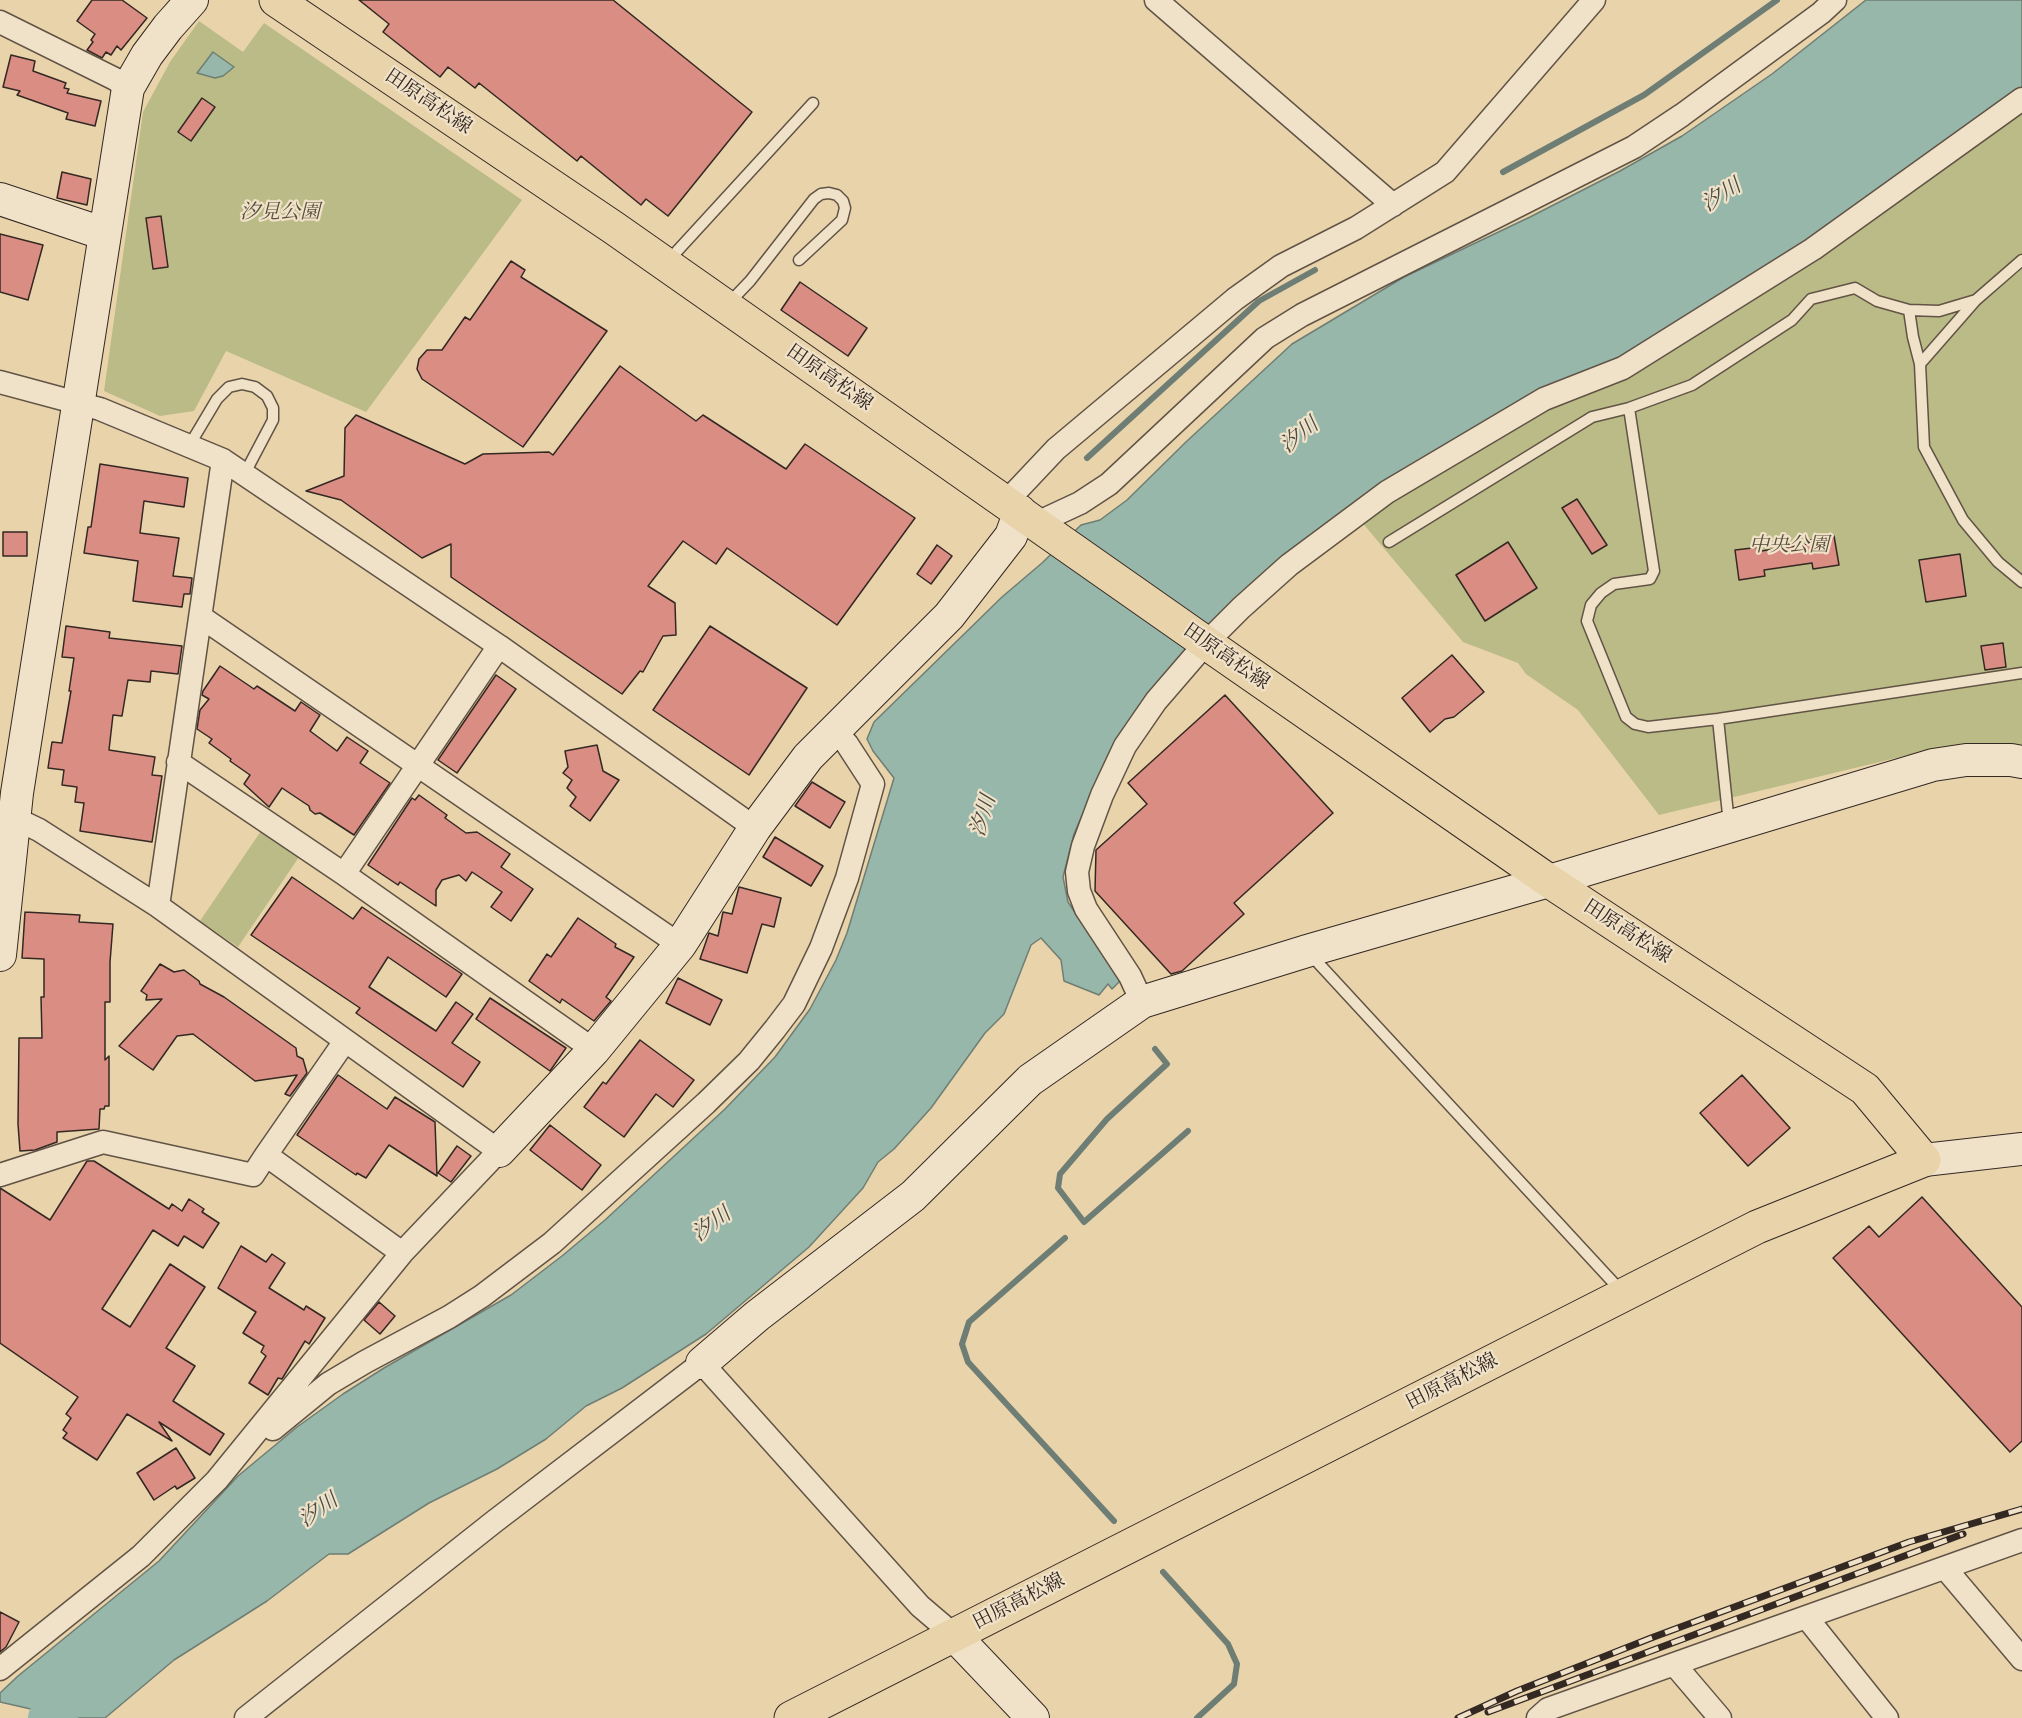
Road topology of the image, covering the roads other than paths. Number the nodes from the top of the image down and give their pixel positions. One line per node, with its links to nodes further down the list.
1 (192, 0): 7 (street)
2 (276, 0): 15 (main road, 田原高松線)
3 (1156, 0): 11 (street)
4 (1594, 0): 11 (street)
5 (1836, 0): 26 (street)
6 (0, 22): 7 (street)
7 (128, 88): 12 (street)
8 (2022, 99): 30 (street)
9 (813, 103): 15 (lane)
10 (0, 199): 12 (street)
11 (1393, 205): 26 (street)
12 (105, 234): 21 (street)
13 (799, 260): 17 (lane)
14 (2022, 260): 16 (lane)
15 (666, 264): 17 (main road, 田原高松線)
16 (1977, 300): 18 (lane); 19 (lane)
17 (726, 306): 26 (main road, 田原高松線)
18 (1909, 310): 19 (lane); 22 (lane)
19 (1920, 364): 28 (lane)
20 (0, 382): 21 (street)
21 (78, 403): 23 (street); 38 (street)
22 (1629, 408): 27 (lane); 33 (lane)
23 (189, 446): 24 (street); 25 (lane)
24 (223, 460): 25 (street); 29 (street)
25 (244, 475): 31 (street)
26 (1028, 517): 30 (main road, 田原高松線); 34 (street)
27 (1389, 542)
28 (2022, 582)
29 (201, 617): 35 (street); 37 (street)
30 (1203, 641): 42 (main road, 田原高松線); 47 (street)
31 (499, 646): 37 (street); 40 (street)
32 (2022, 673): 33 (lane)
33 (1718, 719): 39 (lane)
34 (836, 731): 40 (street); 58 (street)
35 (178, 762): 41 (street); 43 (street)
36 (2022, 762): 39 (street)
37 (419, 765): 41 (street); 44 (street)
38 (7, 818): 43 (street); 46 (street)
39 (1729, 826): 42 (street)
40 (755, 828): 44 (street)
41 (344, 874): 49 (street)
42 (1549, 880): 45 (street); 53 (main road, 田原高松線)
43 (158, 906): 48 (street)
44 (680, 945): 49 (street)
45 (1307, 951): 47 (street); 56 (lane)
46 (0, 955)
47 (1142, 1002): 57 (street)
48 (345, 1041): 51 (street); 52 (street)
49 (594, 1050): 51 (street)
50 (2022, 1149): 53 (street)
51 (500, 1151): 55 (street)
52 (266, 1155): 54 (street); 55 (street)
53 (1924, 1160): 56 (main road, 田原高松線)
54 (0, 1175)
55 (402, 1253): 58 (street)
56 (1624, 1295): 62 (main road, 田原高松線)
57 (702, 1363): 62 (street); 67 (street)
58 (217, 1480): 65 (street)
59 (2022, 1540): 60 (street)
60 (1945, 1568): 61 (street); 63 (street)
61 (1807, 1618): 64 (street); 71 (street)
62 (954, 1635): 68 (main road, 田原高松線); 69 (street)
63 (2022, 1659)
64 (1674, 1664): 66 (street); 70 (street)
65 (0, 1669)
66 (1547, 1715)
67 (246, 1718)
68 (791, 1718)
69 (1033, 1718)
70 (1720, 1718)
71 (1887, 1718)

